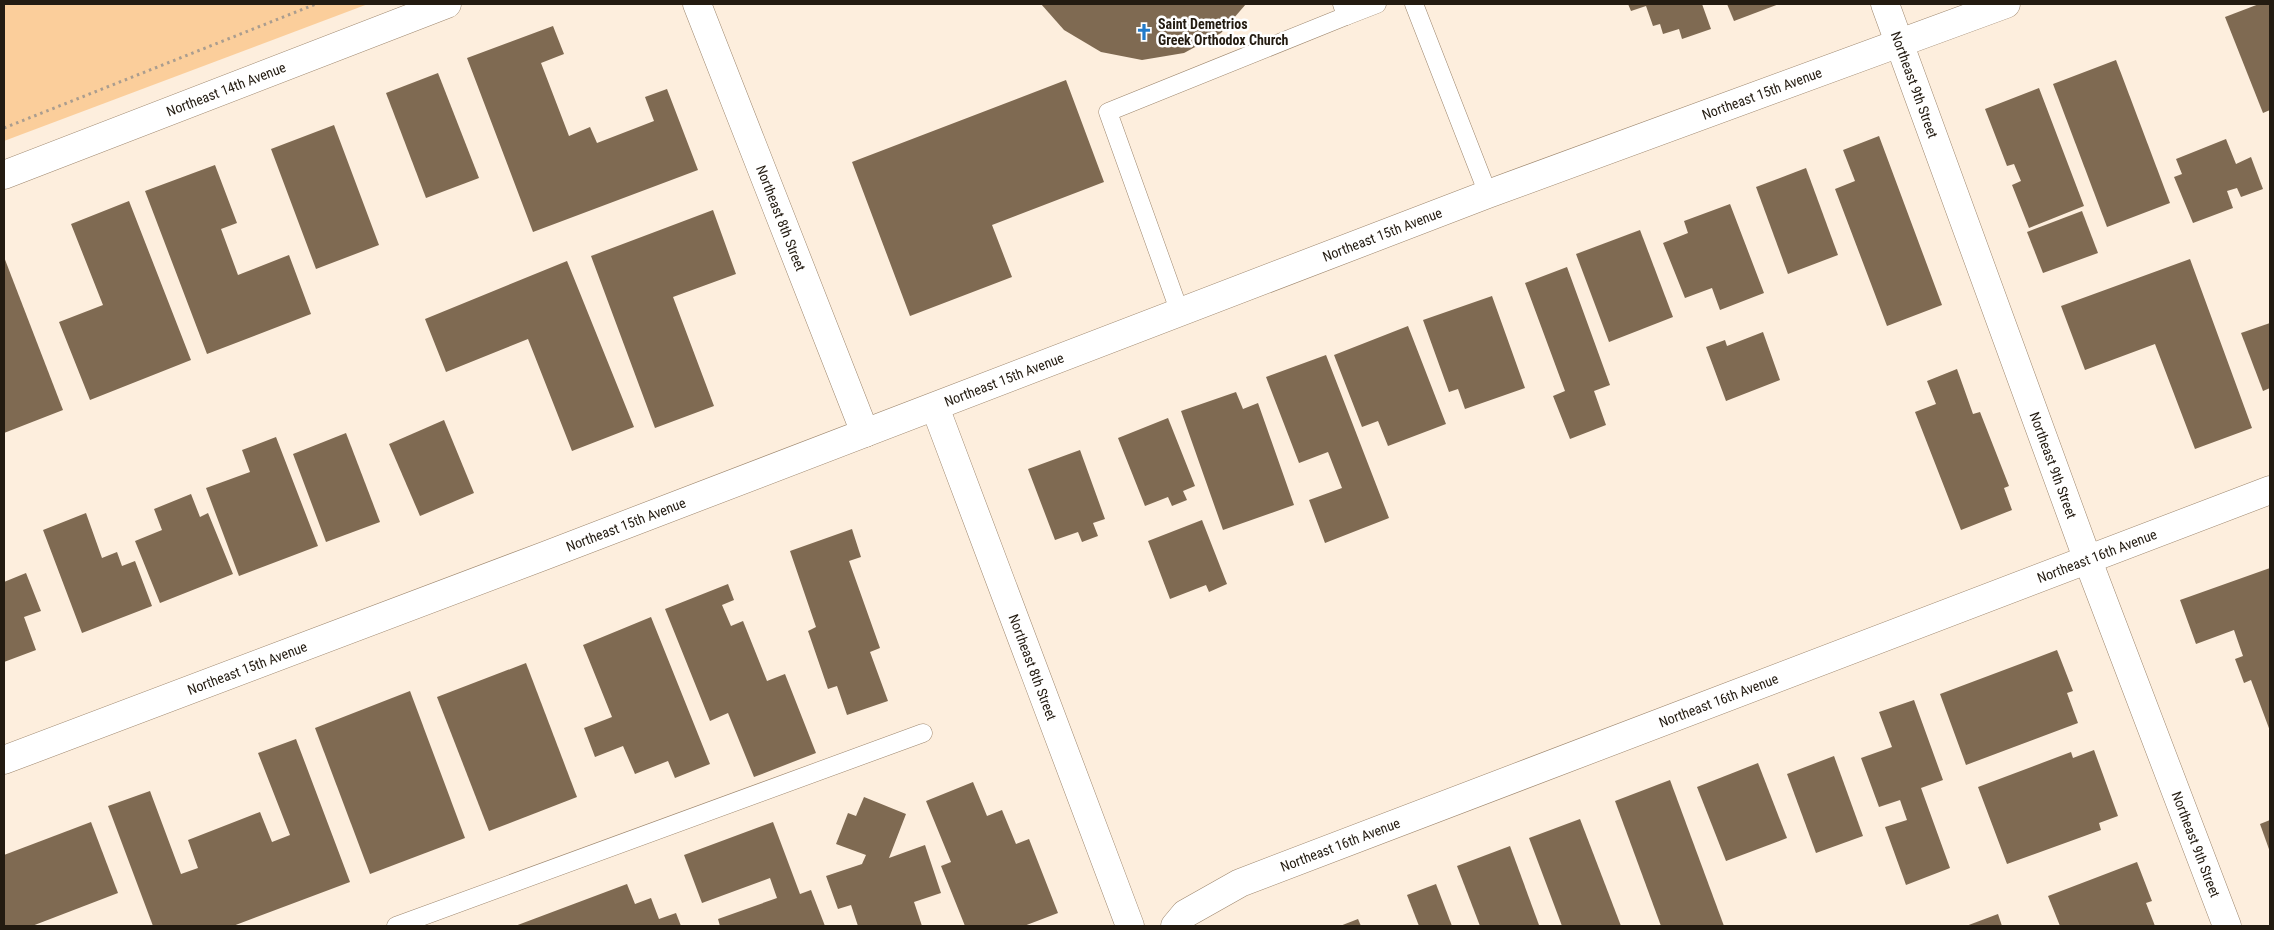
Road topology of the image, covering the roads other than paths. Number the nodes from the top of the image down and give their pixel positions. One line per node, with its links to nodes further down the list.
1 (446, 4): 9 (street, Northeast 14th Avenue)
2 (697, 4): 13 (street, Northeast 8th Street)
3 (1377, 4): 7 (lane)
4 (1414, 4): 10 (lane)
5 (1885, 4): 8 (street, Northeast 9th Street)
6 (2006, 4): 8 (street, Northeast 15th Avenue)
7 (1344, 10): 11 (lane)
8 (1900, 44): 10 (street, Northeast 15th Avenue); 15 (street, Northeast 9th Street)
9 (4, 175)
10 (1488, 194): 11 (street, Northeast 15th Avenue)
11 (1180, 313): 12 (street, Northeast 15th Avenue)
12 (935, 407): 13 (street, Northeast 15th Avenue); 19 (street, Northeast 8th Street)
13 (865, 433): 17 (street, Northeast 15th Avenue)
14 (2270, 490): 15 (street, Northeast 16th Avenue)
15 (2087, 558): 20 (street, Northeast 16th Avenue); 21 (street, Northeast 9th Street)
16 (923, 733): 18 (lane)
17 (4, 760)
18 (396, 926)
19 (1130, 926)
20 (1175, 926)
21 (2227, 926)

